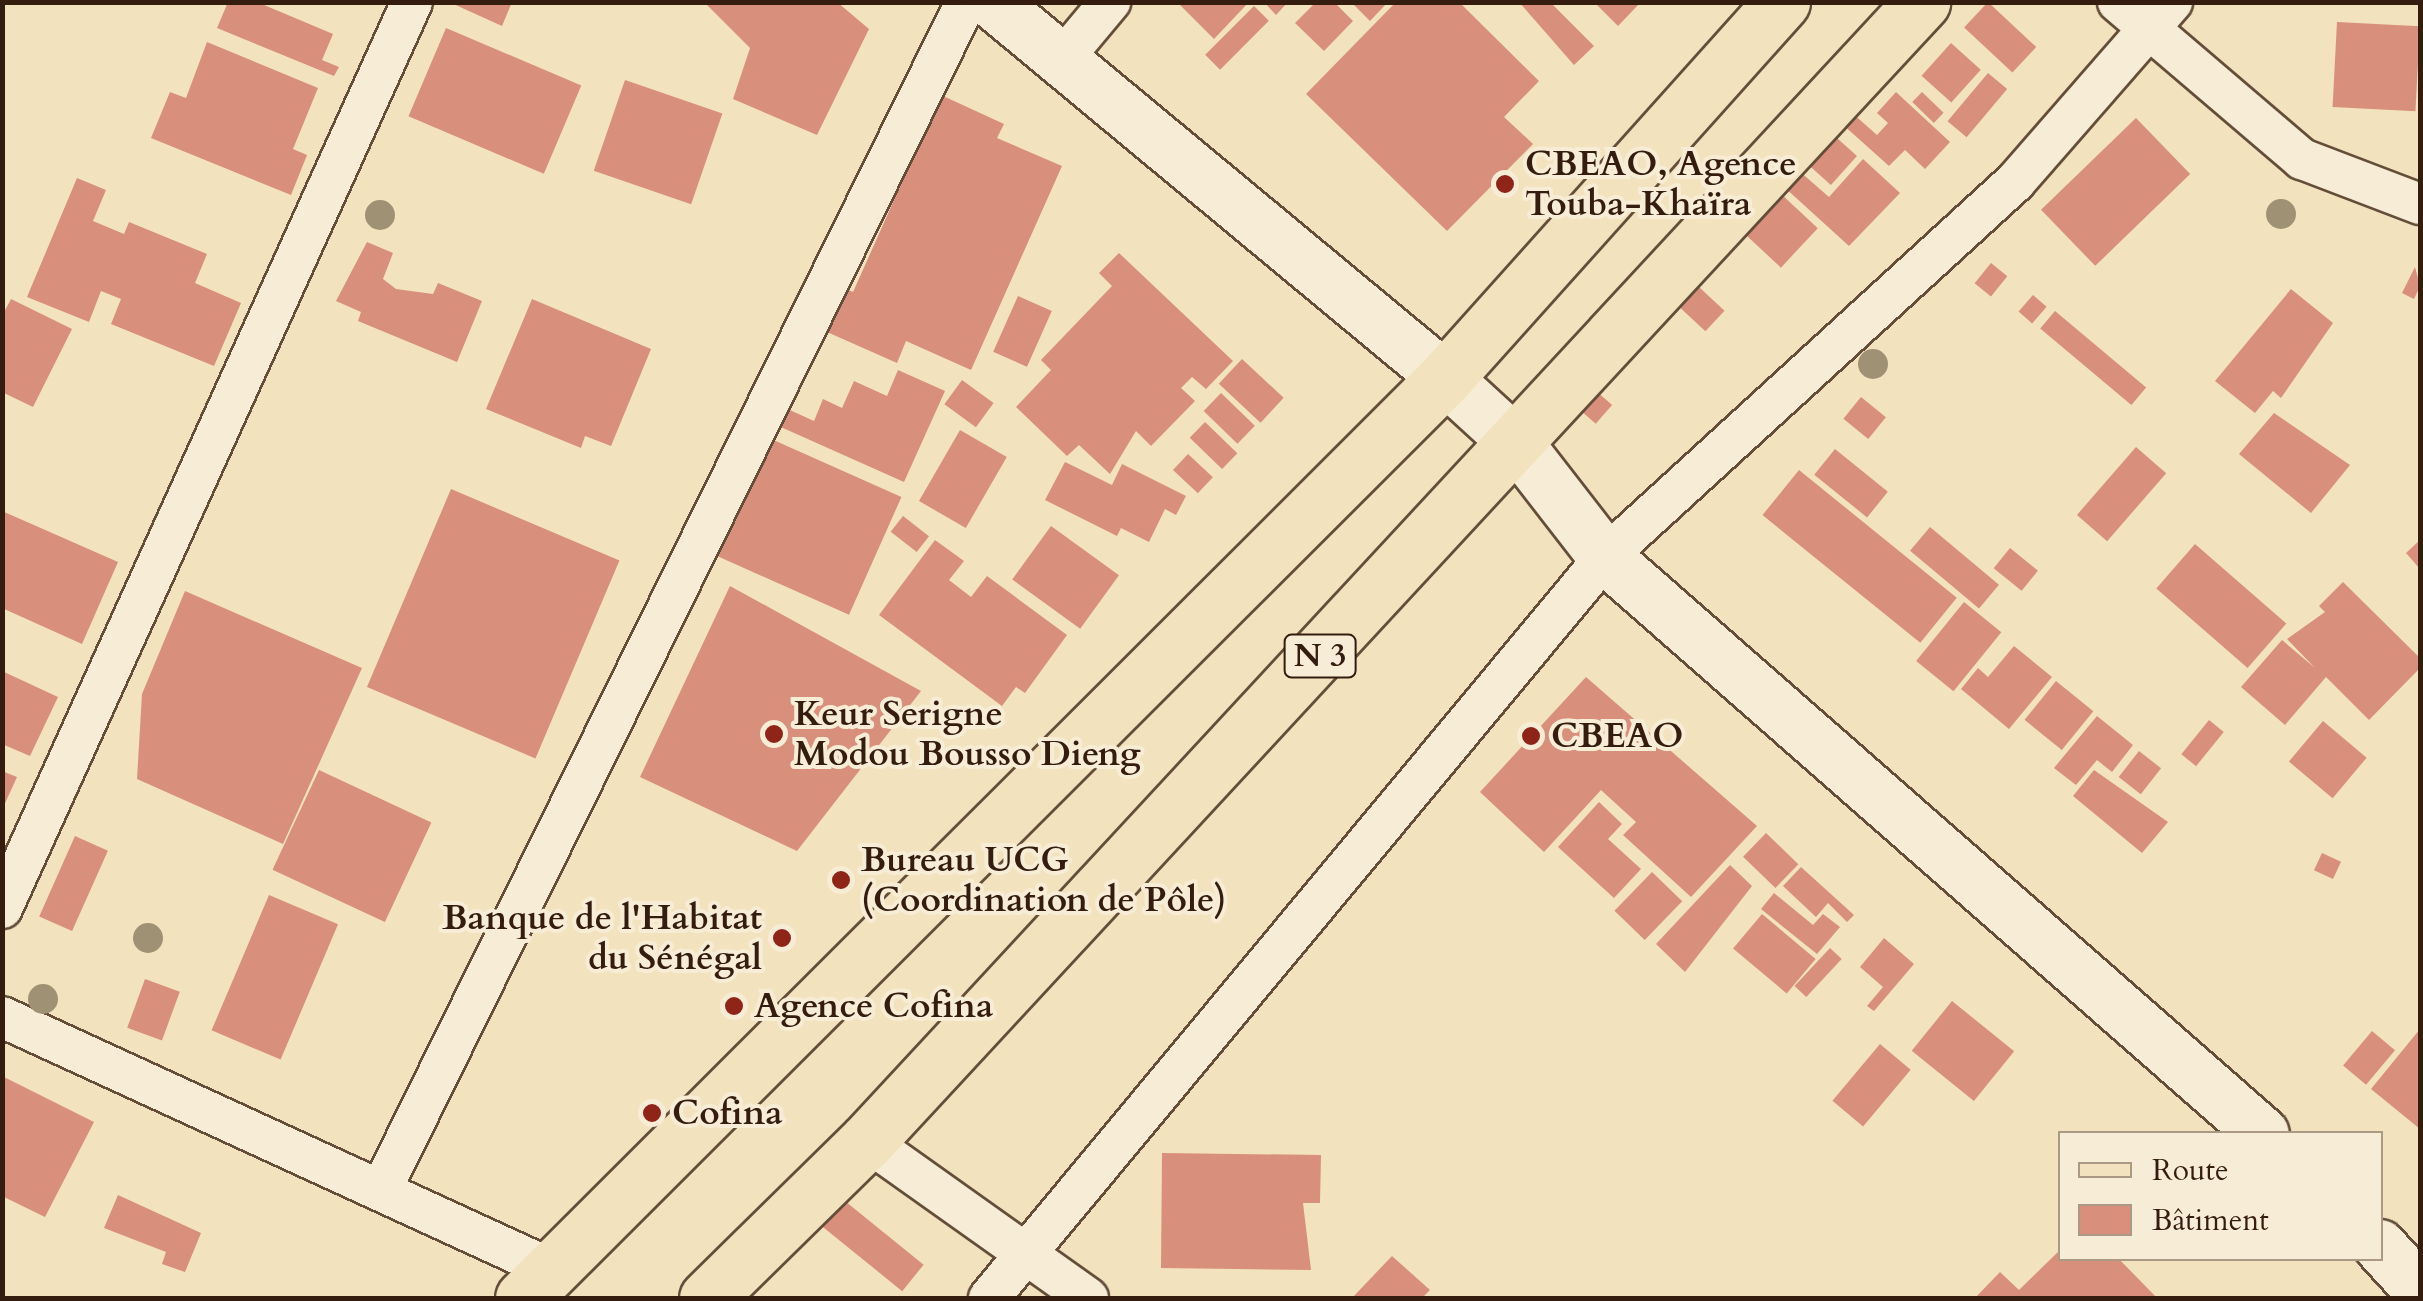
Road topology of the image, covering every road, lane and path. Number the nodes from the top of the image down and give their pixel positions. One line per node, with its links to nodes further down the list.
1 (412, 2): 13 (street)
2 (966, 2): 17 (street)
3 (992, 2): 8 (street)
4 (1110, 2): 8 (street)
5 (1782, 2): 10 (main road)
6 (1922, 2): 11 (main road, N 3)
7 (2145, 11): 9 (street); 12 (street)
8 (1059, 63): 10 (street)
9 (2420, 204)
10 (1446, 378): 11 (street); 20 (main road)
11 (1518, 446): 12 (street); 16 (main road, N 3)
12 (1606, 557): 15 (street); 19 (street)
13 (2, 908)
14 (2, 1017): 17 (street)
15 (2260, 1131)
16 (866, 1141): 19 (street); 22 (main road, N 3)
17 (381, 1190): 20 (street)
18 (2383, 1249): 21 (street)
19 (1025, 1250): 23 (street); 24 (street)
20 (537, 1284)
21 (2420, 1290)
22 (707, 1298)
23 (989, 1298)
24 (1088, 1298)

